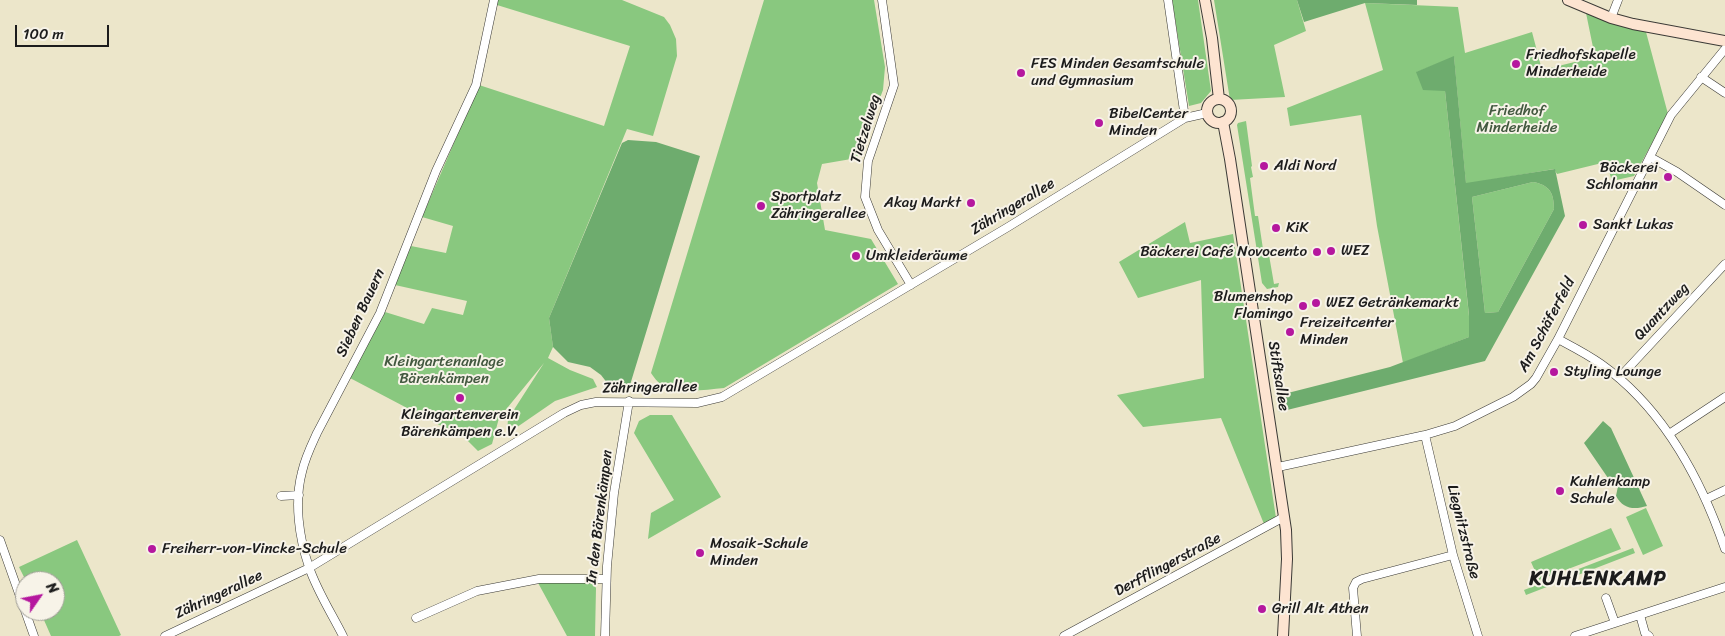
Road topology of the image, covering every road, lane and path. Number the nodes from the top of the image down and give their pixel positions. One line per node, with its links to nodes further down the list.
1 (494, 0): 28 (street, Sieben Bauern)
2 (882, 0): 19 (street, Tietzelweg)
3 (1168, 0): 14 (street)
4 (1205, 0): 12 (main road)
5 (1568, 0): 7 (main road)
6 (1618, 0): 7 (street)
7 (1611, 18): 8 (main road)
8 (1725, 41)
9 (1725, 49): 10 (street, Am Schäferfeld)
10 (1701, 77): 11 (street); 16 (street, Am Schäferfeld)
11 (1725, 93)
12 (1219, 98): 13 (main road); 15 (main road)
13 (1207, 113): 14 (street, Zähringerallee); 15 (main road)
14 (1185, 118): 19 (street, Zähringerallee)
15 (1223, 122): 26 (main road, Stiftsallee)
16 (1650, 157): 17 (street); 20 (street, Am Schäferfeld)
17 (1725, 205)
18 (1725, 264): 21 (street, Quantzweg)
19 (911, 285): 23 (street, Zähringerallee)
20 (1558, 339): 21 (street); 25 (street, Am Schäferfeld)
21 (1619, 378): 24 (street)
22 (1725, 397): 24 (street)
23 (629, 401): 35 (street, Zähringerallee); 36 (street, In den Bärenkämpen)
24 (1669, 434): 30 (street)
25 (1426, 435): 26 (street, Am Schäferfeld); 34 (street, Liegnitzstraße)
26 (1278, 467): 31 (main road, Stiftsallee)
27 (1725, 490): 30 (street)
28 (299, 495): 29 (street); 35 (street, Sieben Bauern)
29 (281, 496)
30 (1706, 499): 33 (street)
31 (1284, 518): 46 (street, Derfflingerstraße); 47 (main road, Stiftsallee)
32 (0, 540): 42 (street)
33 (1725, 549)
34 (1453, 555): 48 (street); 49 (street, Liegnitzstraße)
35 (309, 568): 43 (street, Zähringerallee); 44 (street, Sieben Bauern)
36 (605, 579): 40 (street); 45 (street, In den Bärenkämpen)
37 (1725, 587): 39 (street)
38 (1606, 598): 41 (street)
39 (1640, 615): 41 (street); 51 (street)
40 (416, 618)
41 (1615, 623): 50 (street)
42 (34, 636)
43 (165, 636)
44 (343, 636)
45 (605, 636)
46 (1064, 636)
47 (1283, 636)
48 (1357, 636)
49 (1478, 636)
50 (1575, 636)
51 (1649, 636)

